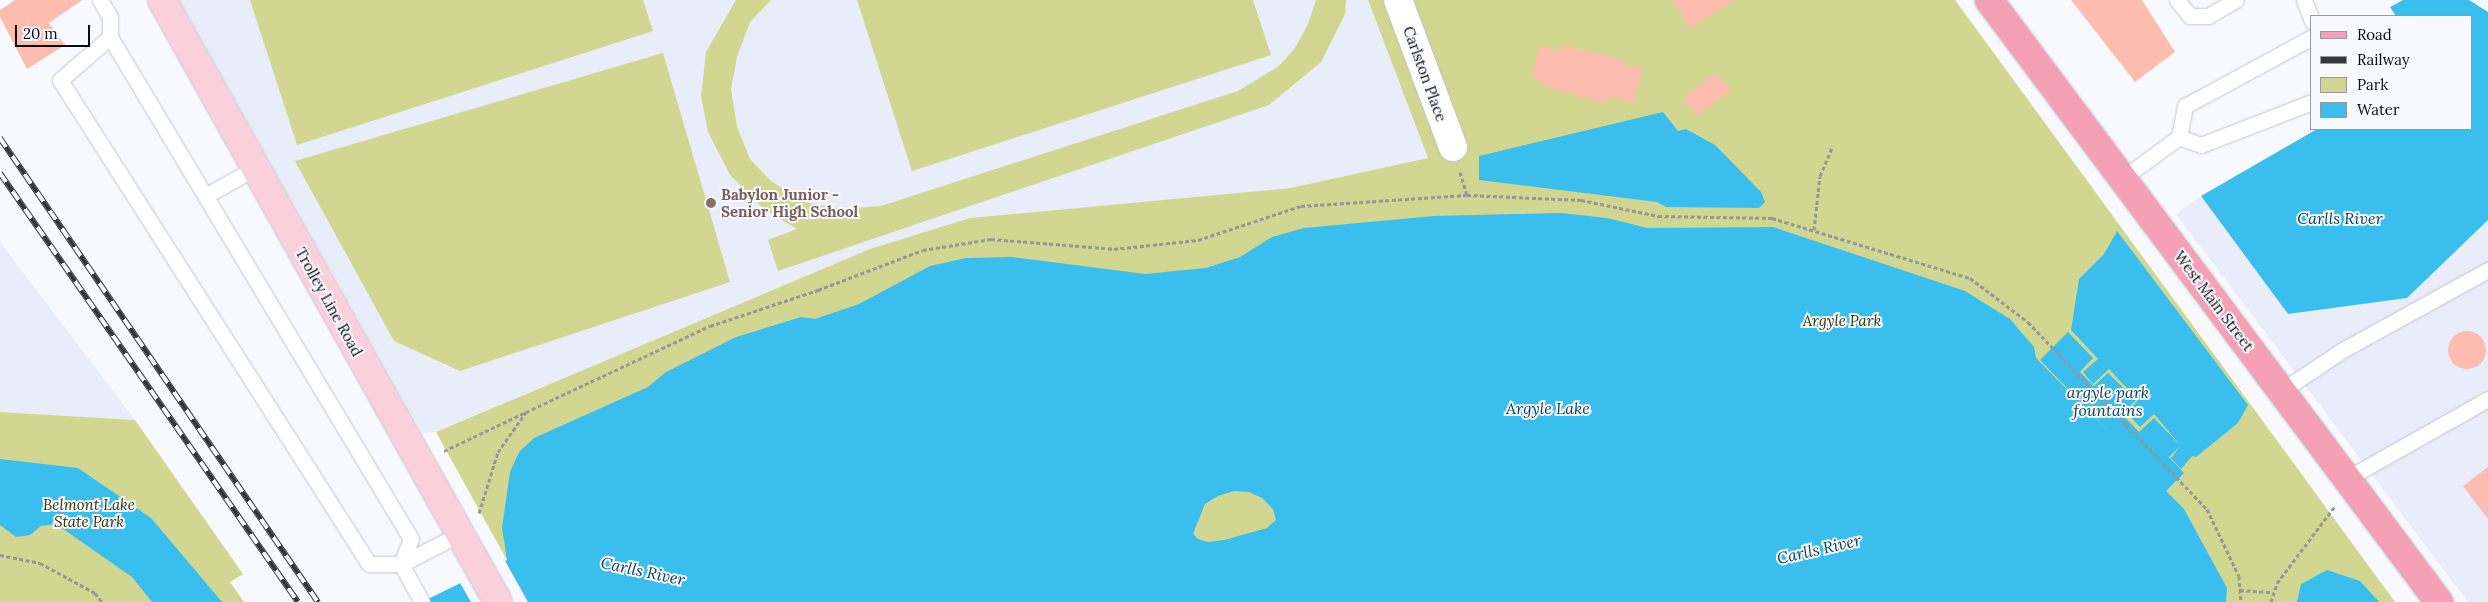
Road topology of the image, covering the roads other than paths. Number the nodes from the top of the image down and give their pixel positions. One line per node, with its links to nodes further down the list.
1 (100, 0): 9 (lane)
2 (162, 0): 14 (main road, Trolley Line Road)
3 (1398, 0): 13 (street, Carlston Place)
4 (1989, 0): 15 (main road, West Main Street)
5 (2177, 0): 6 (lane)
6 (2236, 0)
7 (2304, 0): 8 (lane)
8 (2310, 16)
9 (110, 37): 16 (lane); 22 (lane)
10 (2310, 38): 12 (lane)
11 (2310, 103): 12 (lane)
12 (2179, 137): 15 (lane)
13 (1452, 147)
14 (255, 168): 16 (lane); 21 (main road, Trolley Line Road)
15 (2123, 178): 18 (main road, West Main Street)
16 (205, 196): 22 (lane)
17 (2488, 270): 18 (lane)
18 (2281, 391): 20 (main road, West Main Street)
19 (2488, 399): 20 (lane)
20 (2349, 482): 25 (main road, West Main Street)
21 (471, 527): 22 (lane); 24 (main road, Trolley Line Road)
22 (401, 564): 23 (lane)
23 (419, 597)
24 (498, 602)
25 (2439, 602)

